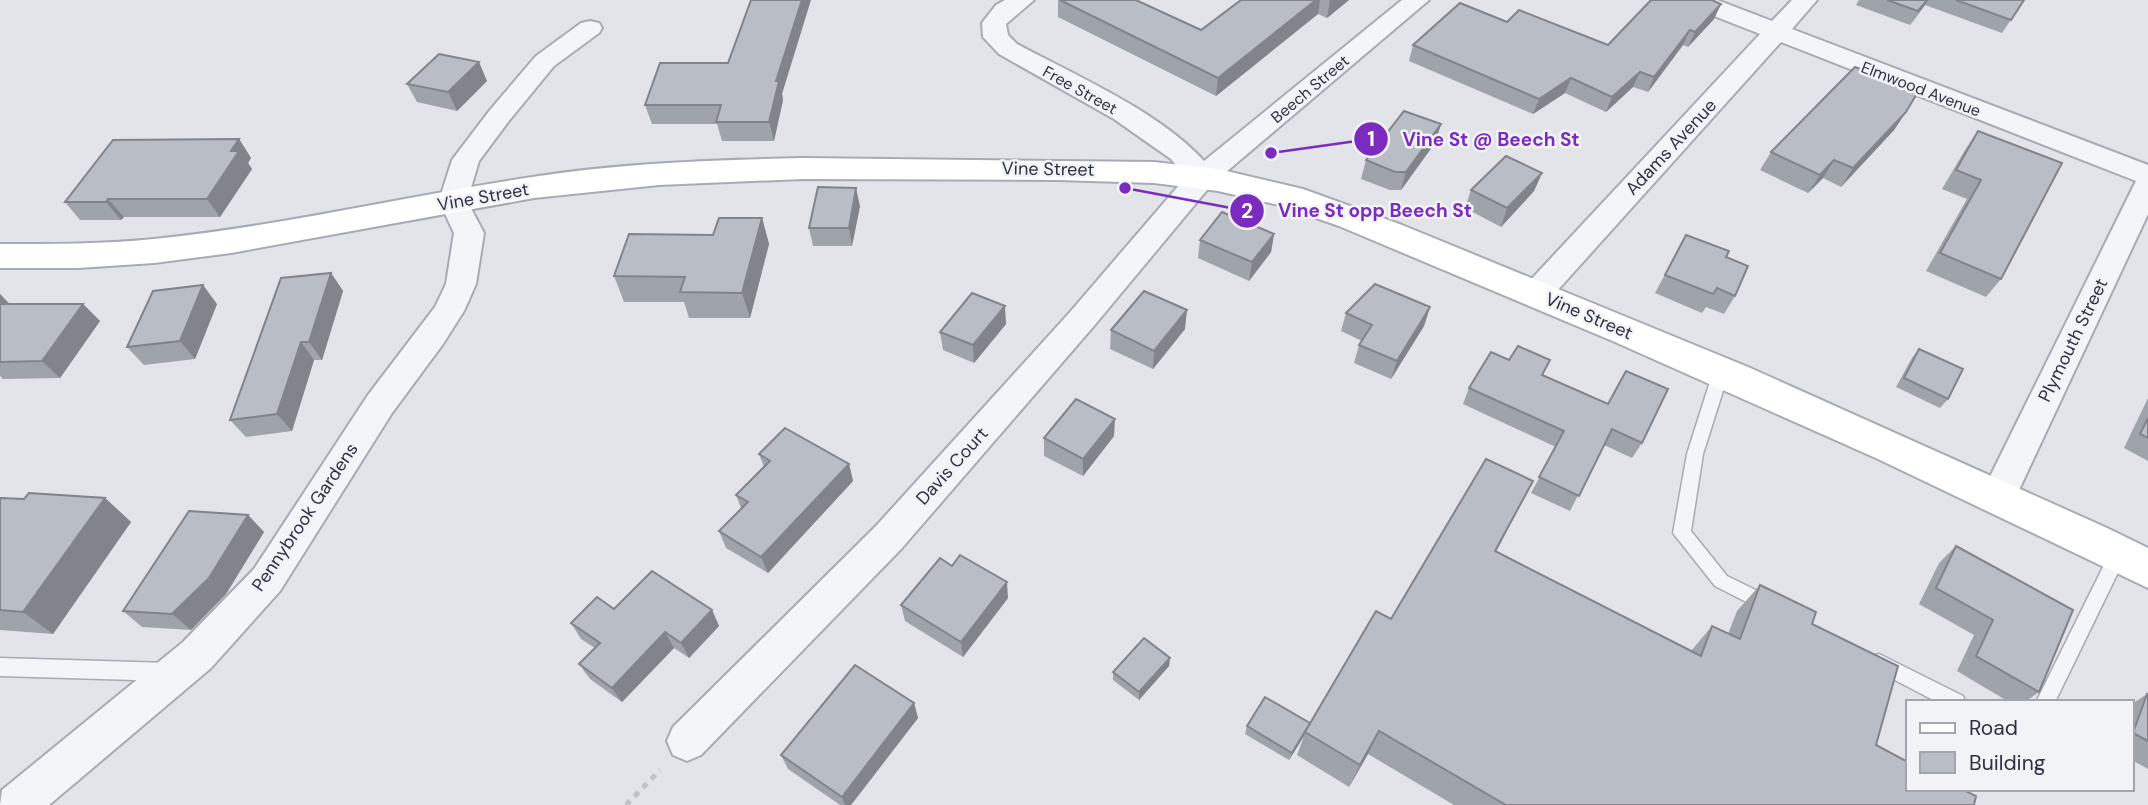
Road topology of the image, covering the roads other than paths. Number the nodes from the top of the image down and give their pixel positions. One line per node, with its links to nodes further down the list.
1 (1022, 0): 8 (street, Free Street)
2 (1417, 0): 8 (street, Beech Street)
3 (1695, 0): 6 (street, Elmwood Avenue)
4 (1805, 0): 6 (street, Adams Avenue)
5 (590, 28): 10 (street)
6 (1776, 33): 7 (street, Elmwood Avenue); 12 (street, Adams Avenue)
7 (2148, 176)
8 (1202, 177): 10 (street, Vine Street); 12 (street, Vine Street); 22 (street, Davis Court)
9 (2148, 184): 14 (street, Plymouth Street)
10 (453, 201): 11 (street, Vine Street); 19 (street, Pennybrook Gardens)
11 (0, 256)
12 (1536, 294): 13 (street, Vine Street)
13 (1721, 372): 14 (street, Vine Street); 16 (lane)
14 (1998, 496): 15 (street, Vine Street)
15 (2133, 562): 21 (lane)
16 (1783, 613)
17 (1857, 651): 20 (lane)
18 (0, 667): 19 (lane)
19 (175, 672): 23 (street, Pennybrook Gardens)
20 (1952, 700)
21 (2046, 700)
22 (687, 741)
23 (17, 805)

